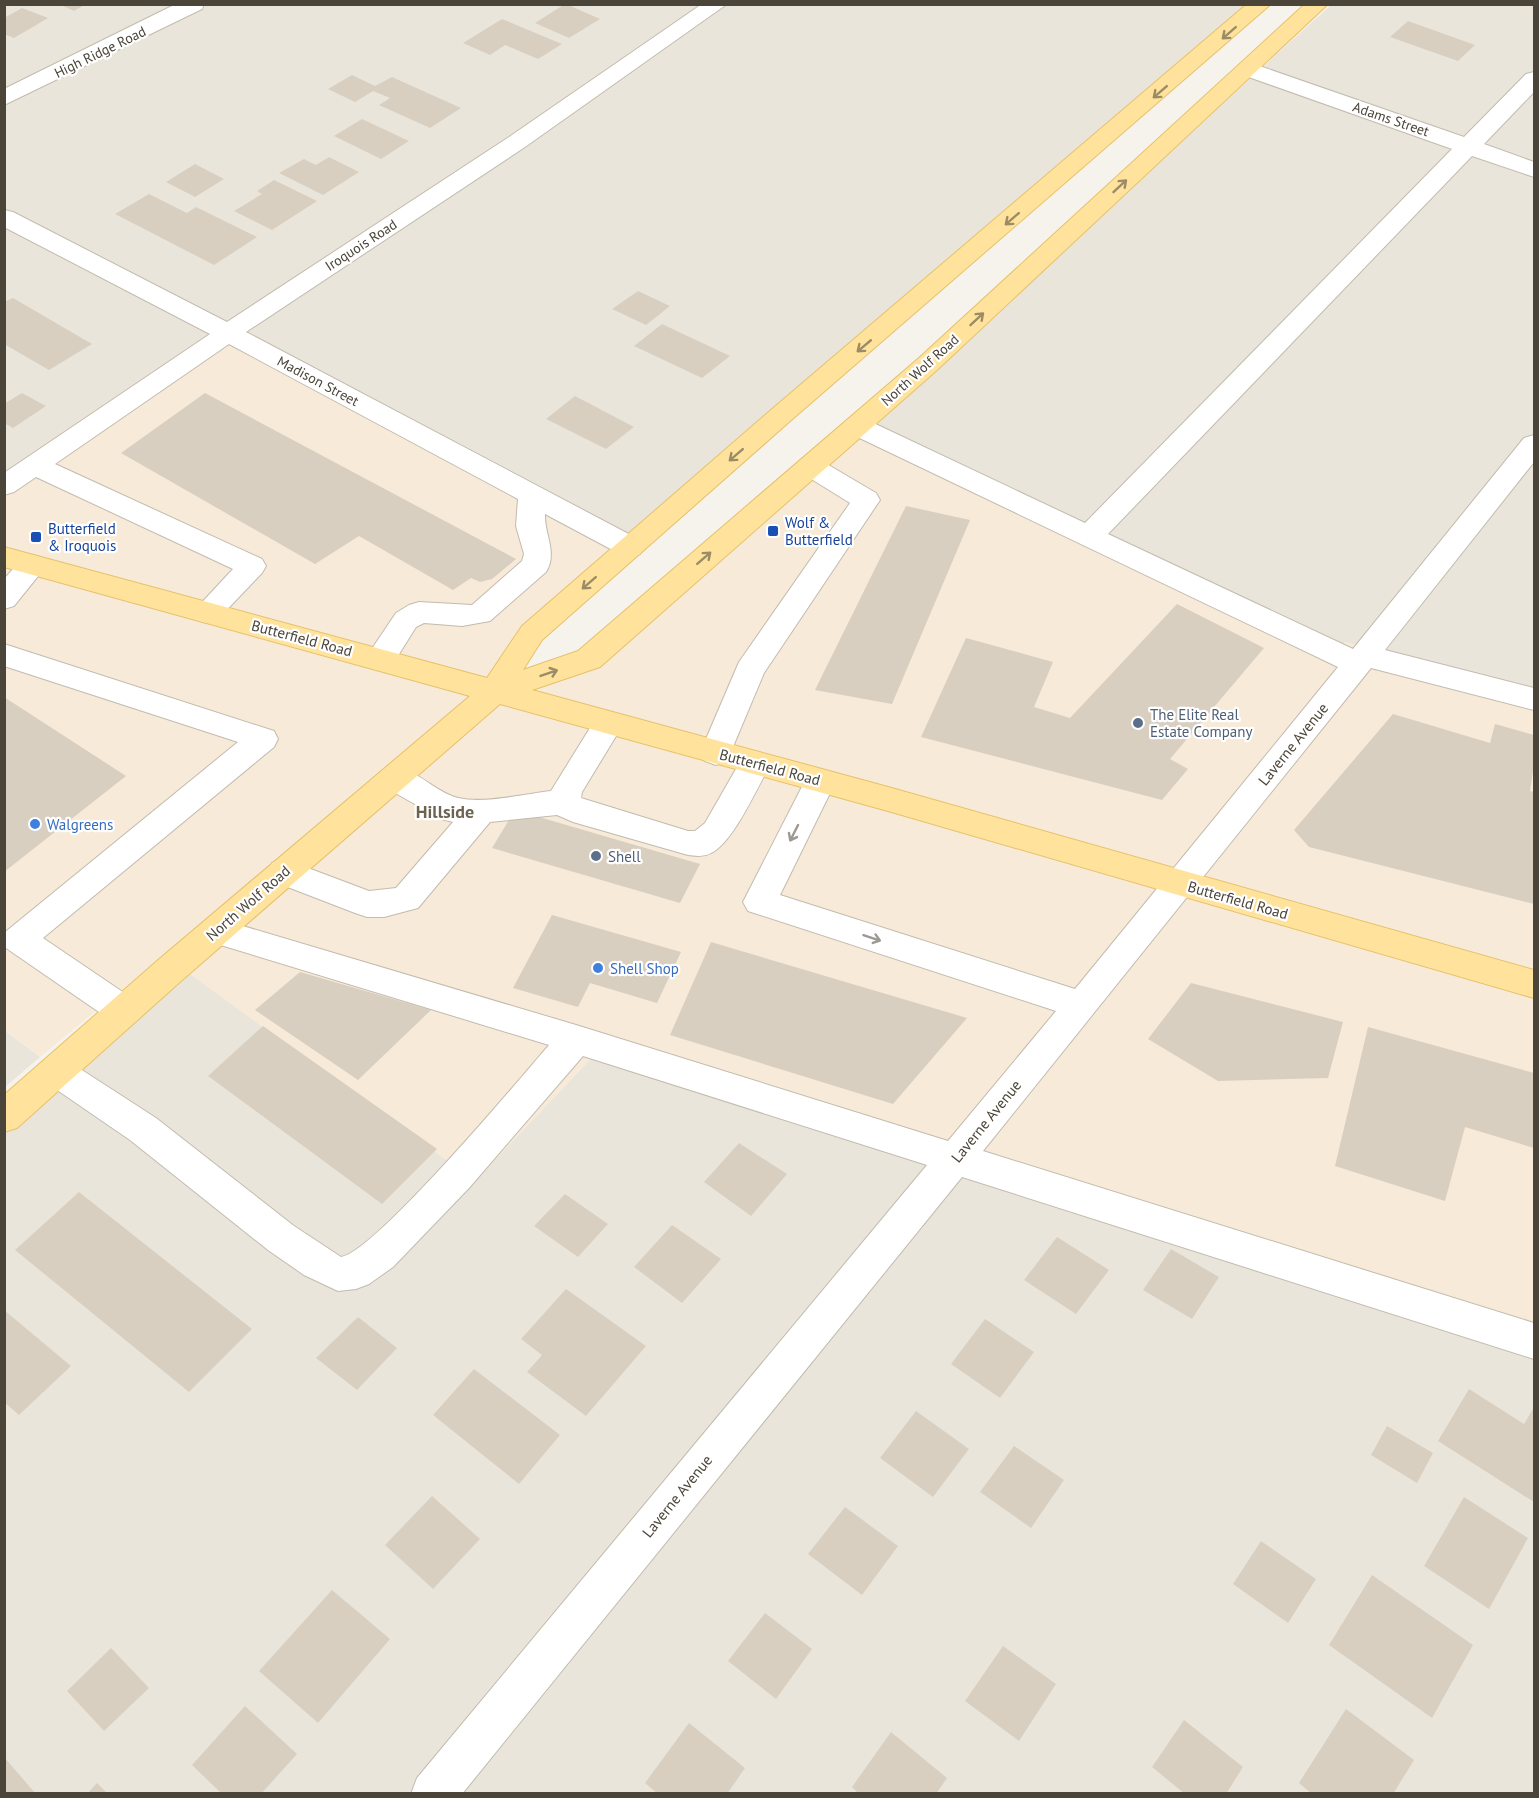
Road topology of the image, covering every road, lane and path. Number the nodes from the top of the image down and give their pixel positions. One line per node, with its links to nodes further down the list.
1 (194, 4): 8 (street, High Ridge Road)
2 (717, 4): 12 (street, Iroquois Road)
3 (1262, 4): 5 (main road, North Wolf Road, one-way to 5)
4 (1318, 4): 6 (main road, North Wolf Road)
5 (1205, 54): 6 (main road); 20 (main road, North Wolf Road, one-way to 20)
6 (1248, 69): 9 (street, Adams Street); 13 (main road, North Wolf Road, one-way to 6)
7 (1534, 79): 9 (street)
8 (4, 98)
9 (1469, 147): 10 (street, Adams Street); 19 (street)
10 (1534, 170)
11 (4, 217): 12 (street, Madison Street)
12 (228, 333): 15 (street, Iroquois Road); 18 (street, Madison Street)
13 (857, 426): 16 (main road, North Wolf Road); 19 (street)
14 (1534, 444): 27 (street, Laverne Avenue)
15 (34, 465): 17 (street, Iroquois Road); 24 (street)
16 (810, 466): 28 (main road, North Wolf Road, one-way to 16); 31 (street)
17 (4, 486)
18 (532, 495): 20 (street, Madison Street); 26 (street)
19 (1089, 536): 27 (street)
20 (630, 547): 28 (main road, North Wolf Road, one-way to 28)
21 (4, 557): 22 (main road, Butterfield Road)
22 (33, 565): 23 (street); 24 (main road, Butterfield Road)
23 (4, 599)
24 (207, 613): 26 (main road, Butterfield Road)
25 (4, 655): 40 (street)
26 (380, 659): 28 (main road, Butterfield Road)
27 (1361, 659): 29 (street); 38 (street, Laverne Avenue)
28 (494, 692): 30 (main road, Butterfield Road); 33 (main road, North Wolf Road)
29 (1534, 699)
30 (609, 723): 31 (main road, Butterfield Road); 35 (street)
31 (716, 753): 32 (main road, Butterfield Road)
32 (755, 764): 34 (main road, Butterfield Road); 35 (street)
33 (394, 778): 36 (street); 37 (main road, North Wolf Road)
34 (820, 781): 38 (main road, Butterfield Road); 42 (street, one-way to 42)
35 (564, 802): 36 (street)
36 (481, 811): 37 (street)
37 (284, 872): 39 (main road, North Wolf Road)
38 (1181, 884): 41 (main road, Butterfield Road); 42 (street, Laverne Avenue)
39 (216, 931): 43 (main road, North Wolf Road); 44 (street)
40 (11, 940): 43 (street)
41 (1534, 984)
42 (1081, 1005): 47 (street, Laverne Avenue)
43 (124, 1011): 45 (main road, North Wolf Road)
44 (576, 1039): 45 (street); 47 (street)
45 (56, 1071): 46 (main road, North Wolf Road)
46 (4, 1117)
47 (955, 1159): 48 (street); 49 (street, Laverne Avenue)
48 (1534, 1341)
49 (433, 1794)

